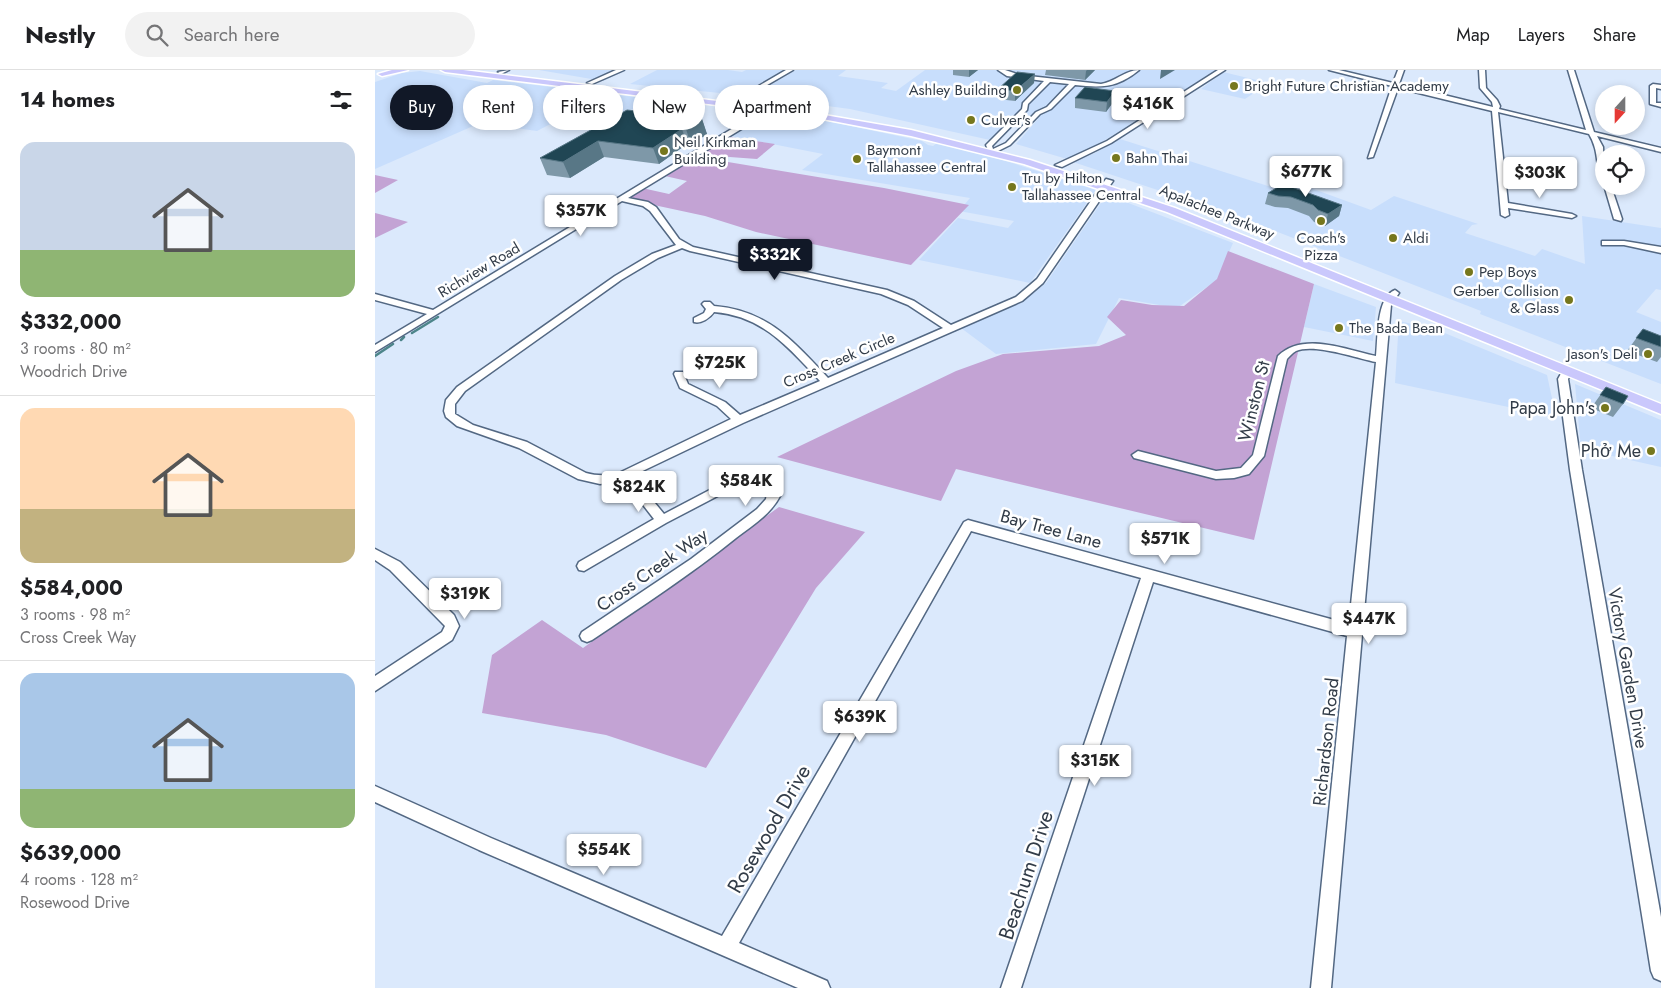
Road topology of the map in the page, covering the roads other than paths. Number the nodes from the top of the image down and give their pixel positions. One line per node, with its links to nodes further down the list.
1 (393, 70): 15 (main road)
2 (403, 70): 15 (main road)
3 (445, 70): 16 (main road, Apalachee Parkway)
4 (484, 70): 16 (main road, Apalachee Parkway)
5 (615, 70): 18 (street)
6 (621, 70): 18 (street)
7 (790, 70): 20 (street)
8 (1001, 70): 17 (street)
9 (1136, 70): 19 (street)
10 (1222, 70): 39 (street)
11 (1335, 70): 21 (street)
12 (1401, 70): 21 (street)
13 (1482, 70): 26 (street)
14 (1571, 70): 32 (street)
15 (377, 73)
16 (504, 73): 18 (main road, Apalachee Parkway); 18 (main road, Apalachee Parkway)
17 (1049, 80): 19 (street); 35 (street)
18 (586, 84): 23 (main road, Apalachee Parkway); 24 (main road, Apalachee Parkway)
19 (1073, 84): 35 (street)
20 (764, 85)
21 (1395, 86): 26 (street); 37 (street)
22 (1661, 87): 25 (street)
23 (633, 90)
24 (633, 92)
25 (1661, 105)
26 (1495, 110): 32 (street); 43 (street)
27 (829, 115): 29 (main road, Apalachee Parkway)
28 (829, 117): 30 (main road, Apalachee Parkway)
29 (895, 124): 30 (main road); 35 (main road, Apalachee Parkway)
30 (871, 125): 35 (main road, Apalachee Parkway)
31 (735, 130): 42 (street, Richview Road)
32 (1592, 133): 33 (street); 34 (street)
33 (1599, 145)
34 (1651, 148): 36 (street); 38 (street)
35 (994, 149): 39 (main road, Apalachee Parkway); 40 (main road, Apalachee Parkway)
36 (1661, 150)
37 (1370, 157)
38 (1661, 159)
39 (1059, 165): 40 (main road, Apalachee Parkway)
40 (1107, 184): 50 (main road, Apalachee Parkway); 54 (street, Cross Creek Circle)
41 (1610, 195): 46 (street)
42 (621, 199): 48 (street); 52 (street, Richview Road)
43 (1504, 205): 44 (street); 45 (street)
44 (1505, 214)
45 (1572, 216)
46 (1618, 219)
47 (1605, 244): 49 (street)
48 (683, 245): 54 (street); 65 (street, Cross Creek Circle)
49 (1661, 250)
50 (1393, 296): 56 (street, Richardson Road); 57 (main road, Apalachee Parkway); 58 (main road, Apalachee Parkway)
51 (375, 297): 52 (street)
52 (435, 313): 55 (street, Richview Road)
53 (697, 320): 60 (street)
54 (949, 329): 60 (street, Cross Creek Circle)
55 (375, 349)
56 (1381, 360): 64 (street, Winston St); 71 (street, Richardson Road)
57 (1567, 372): 58 (main road); 62 (main road, Apalachee Parkway); 76 (street, Victory Garden Drive)
58 (1592, 372): 61 (main road, Apalachee Parkway)
59 (679, 374): 63 (street)
60 (826, 382): 63 (street, Cross Creek Circle)
61 (1661, 400)
62 (1661, 409)
63 (739, 420): 65 (street, Cross Creek Circle)
64 (1138, 455)
65 (627, 474): 66 (street, Cross Creek Way)
66 (663, 520): 69 (street, Cross Creek Way); 72 (street, Cross Creek Way)
67 (968, 526): 70 (street, Bay Tree Lane); 75 (street, Rosewood Drive)
68 (375, 554): 73 (street)
69 (584, 566)
70 (1149, 575): 71 (street, Bay Tree Lane); 78 (street, Beachum Drive)
71 (1355, 632): 79 (street, Richardson Road)
72 (587, 636)
73 (375, 684)
74 (375, 794): 75 (street)
75 (727, 946): 77 (street)
76 (1661, 971)
77 (820, 988)
78 (1011, 988)
79 (1321, 988)

